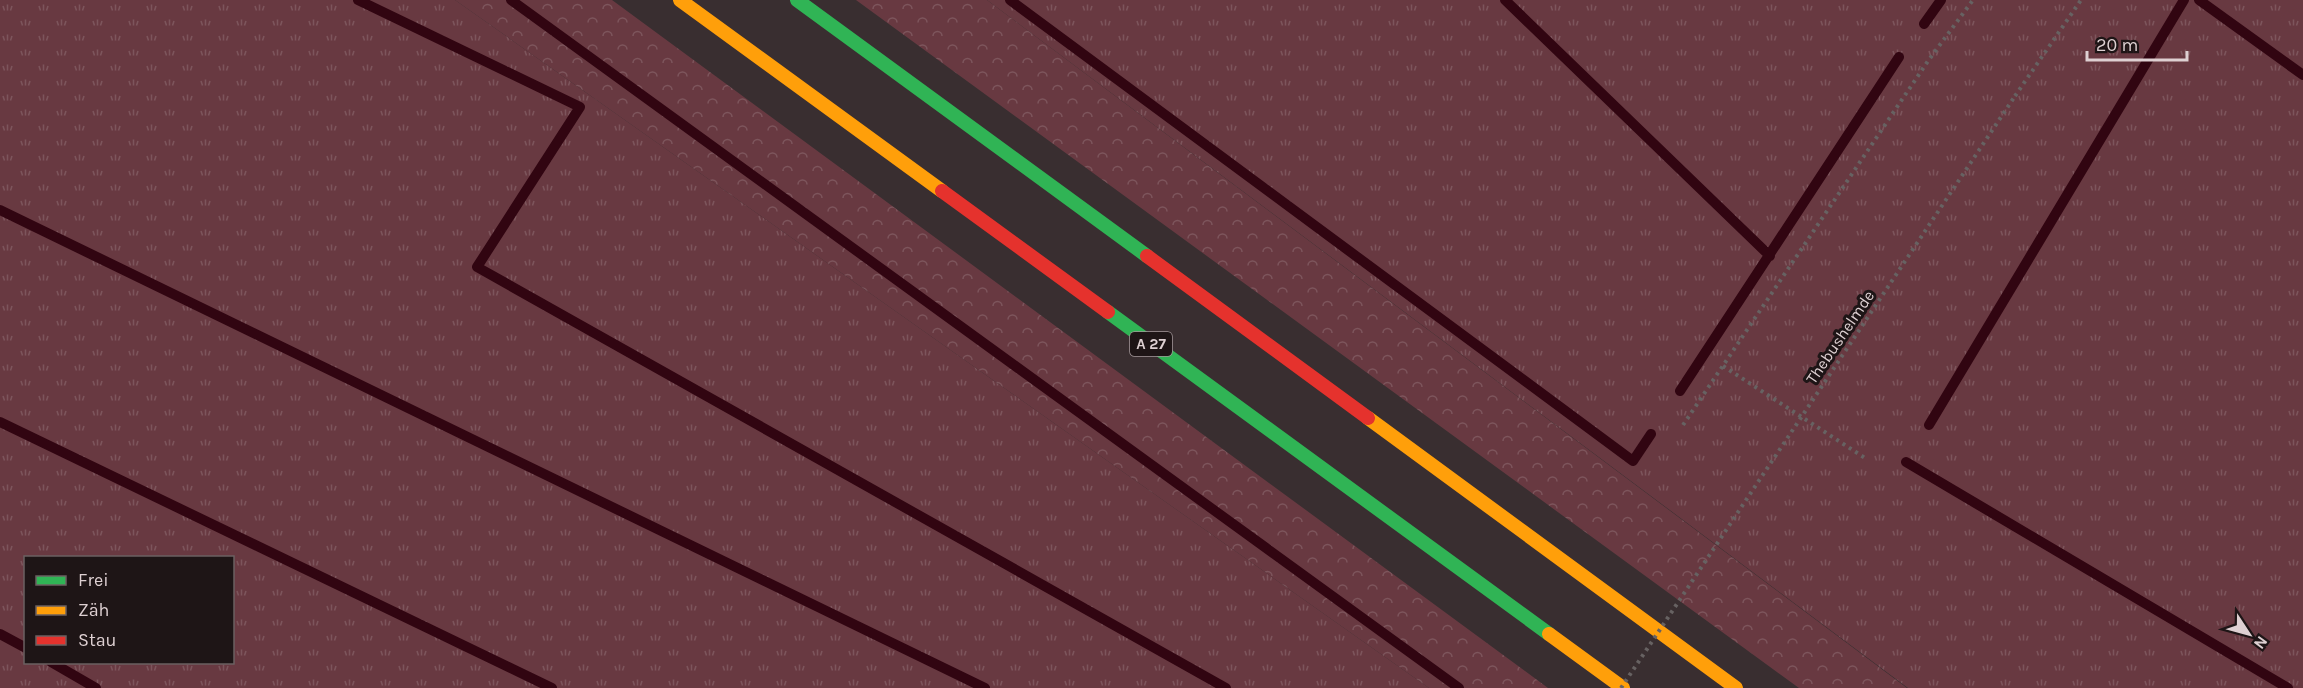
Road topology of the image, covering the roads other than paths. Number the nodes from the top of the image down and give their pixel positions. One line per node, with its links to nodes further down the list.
1 (680, 0): 3 (highway, A 27)
2 (796, 0): 4 (highway)
3 (1622, 688)
4 (1737, 688)

